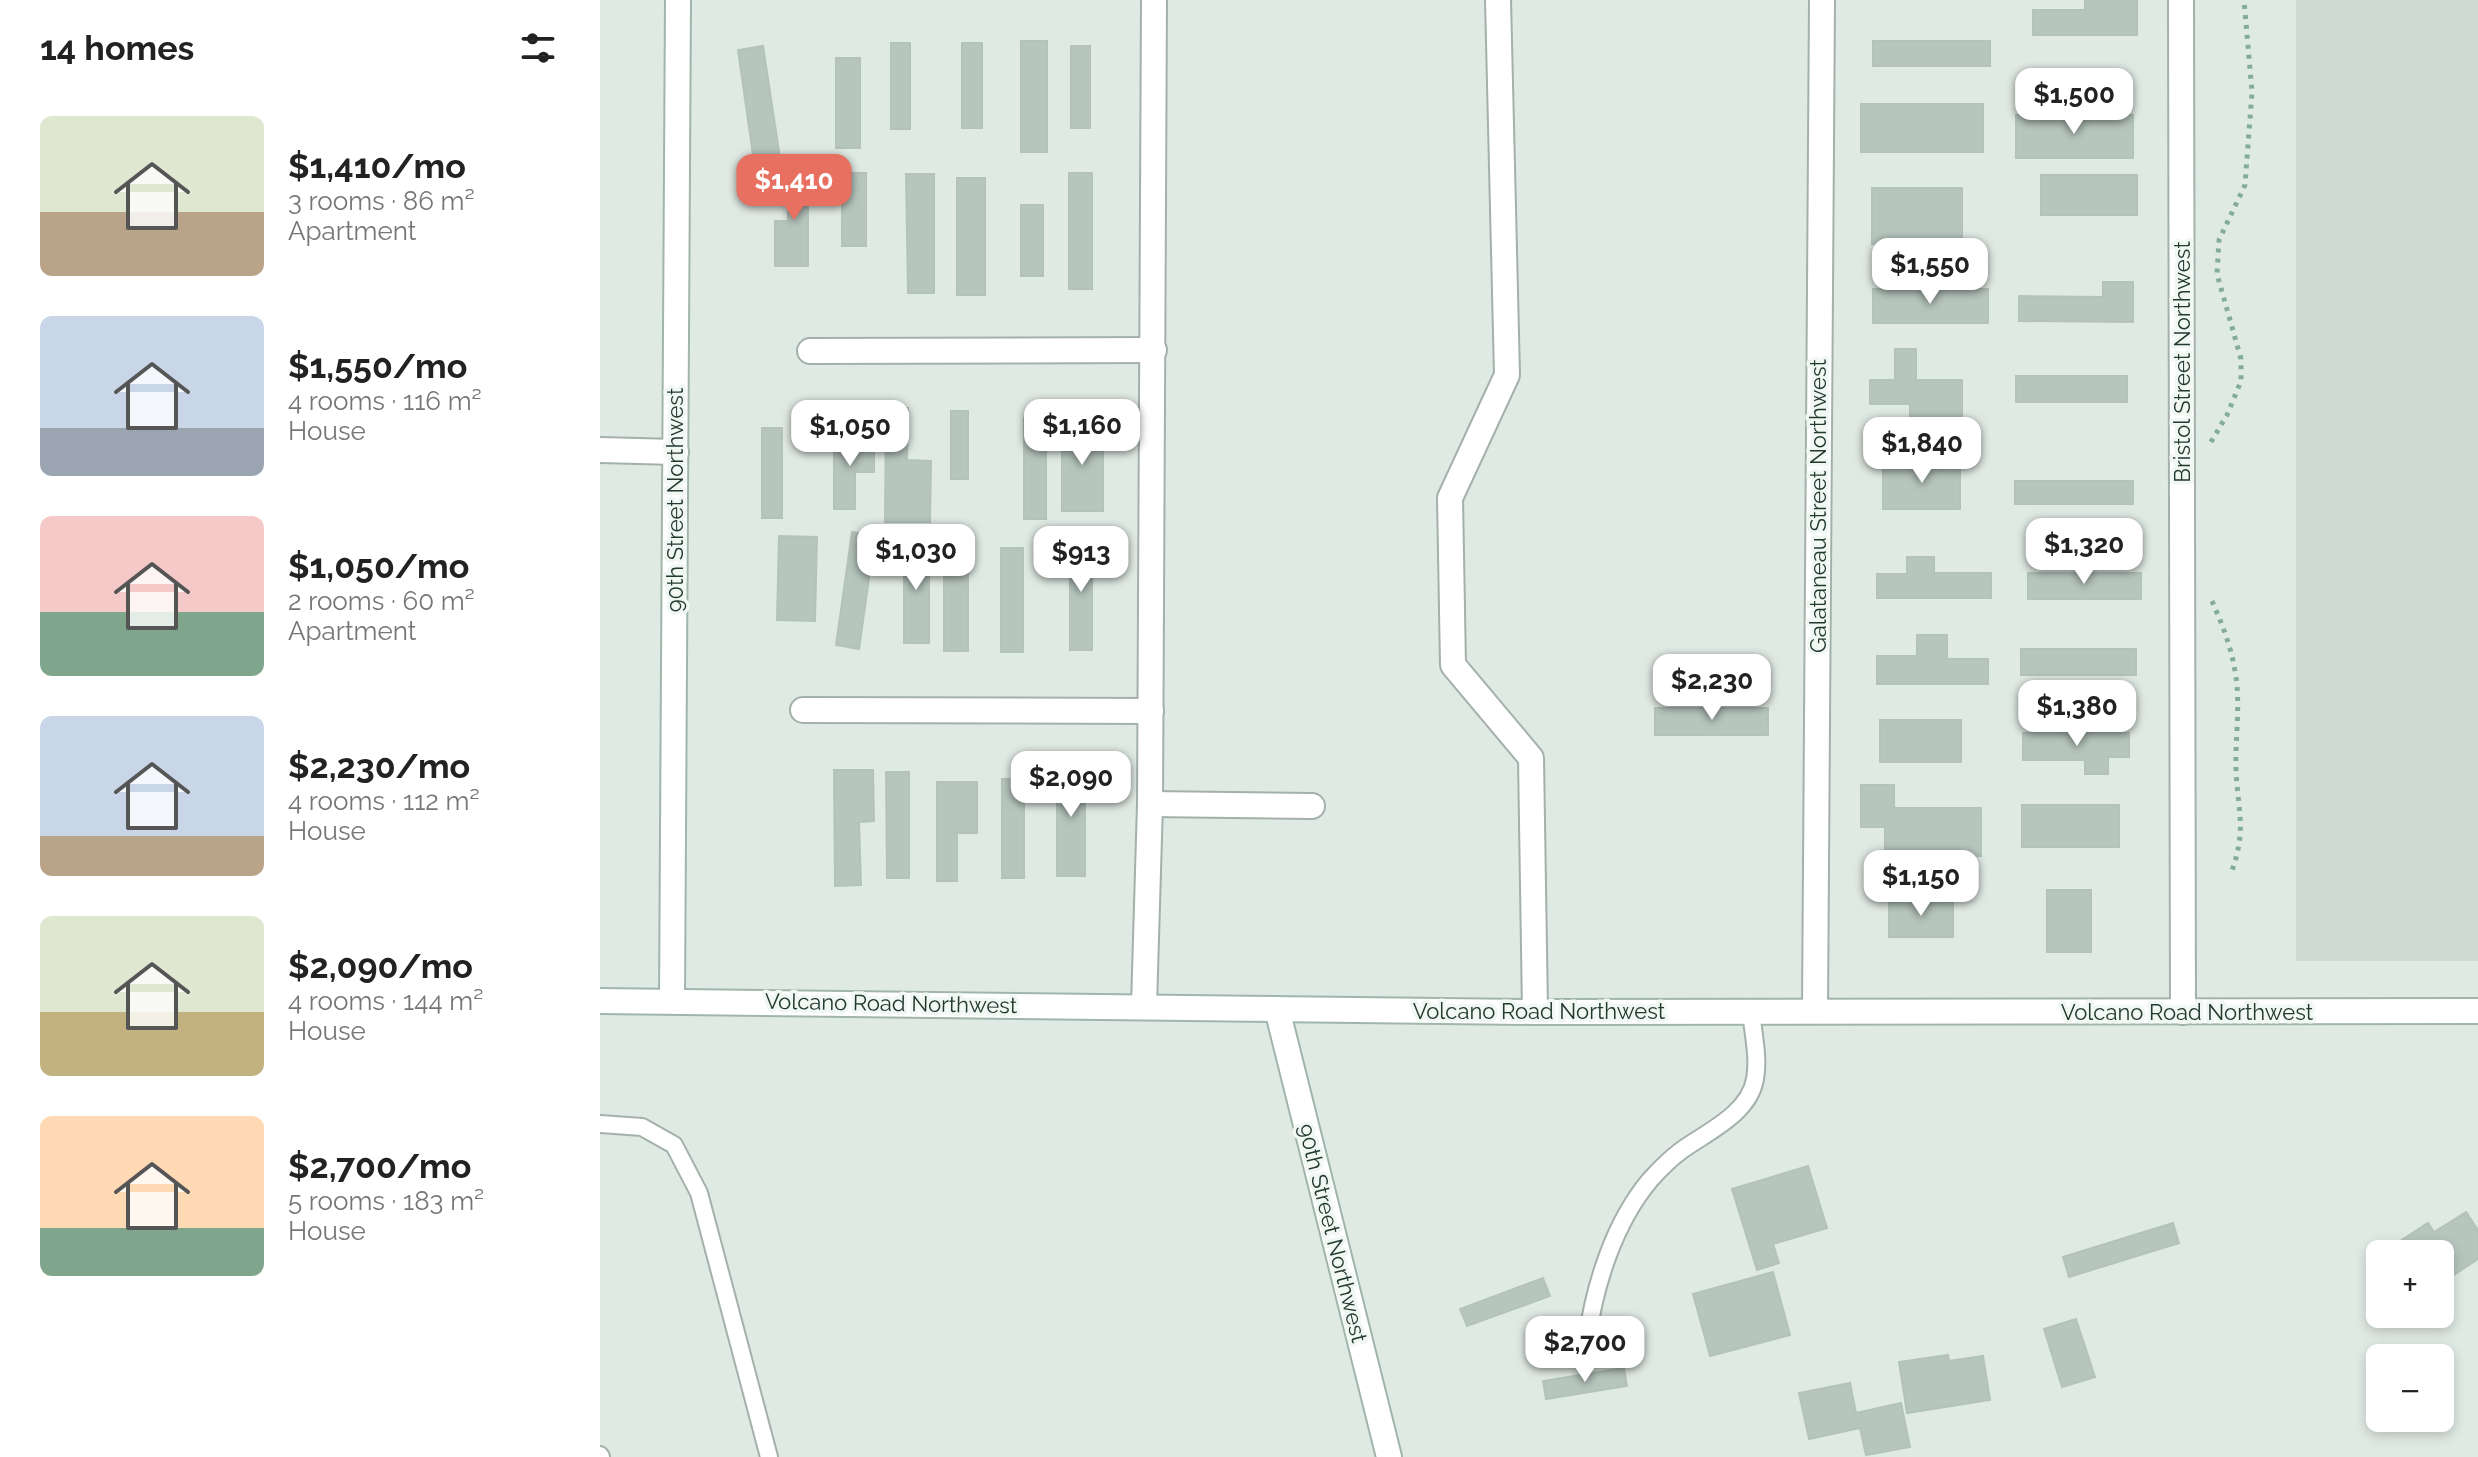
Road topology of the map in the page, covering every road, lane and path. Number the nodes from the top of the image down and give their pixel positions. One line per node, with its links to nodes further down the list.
1 (678, 0): 10 (street, 90th Street Northwest)
2 (1154, 0): 7 (street)
3 (1498, 0): 25 (street)
4 (1822, 0): 23 (street, Galataneau Street Northwest)
5 (2181, 0): 26 (street, Bristol Street Northwest)
6 (2244, 0): 11 (path)
7 (1154, 350): 8 (street); 14 (street)
8 (810, 351)
9 (600, 450): 10 (street)
10 (676, 452): 19 (street, 90th Street Northwest)
11 (2206, 453)
12 (2208, 592): 17 (path)
13 (803, 710): 14 (street)
14 (1151, 711): 15 (street)
15 (1150, 804): 16 (street); 20 (street)
16 (1312, 806)
17 (2231, 873)
18 (600, 1001): 19 (street, Volcano Road Northwest)
19 (672, 1001): 20 (street, Volcano Road Northwest)
20 (1144, 1006): 21 (street, Volcano Road Northwest)
21 (1277, 1009): 25 (street, Volcano Road Northwest); 30 (street, 90th Street Northwest)
22 (1751, 1011): 23 (street, Volcano Road Northwest); 25 (street, Volcano Road Northwest); 28 (lane)
23 (1815, 1011): 26 (street, Volcano Road Northwest)
24 (2478, 1011): 26 (street, Volcano Road Northwest)
25 (1535, 1012)
26 (2183, 1012)
27 (600, 1124): 29 (lane)
28 (1587, 1339)
29 (769, 1457)
30 (1389, 1457)

